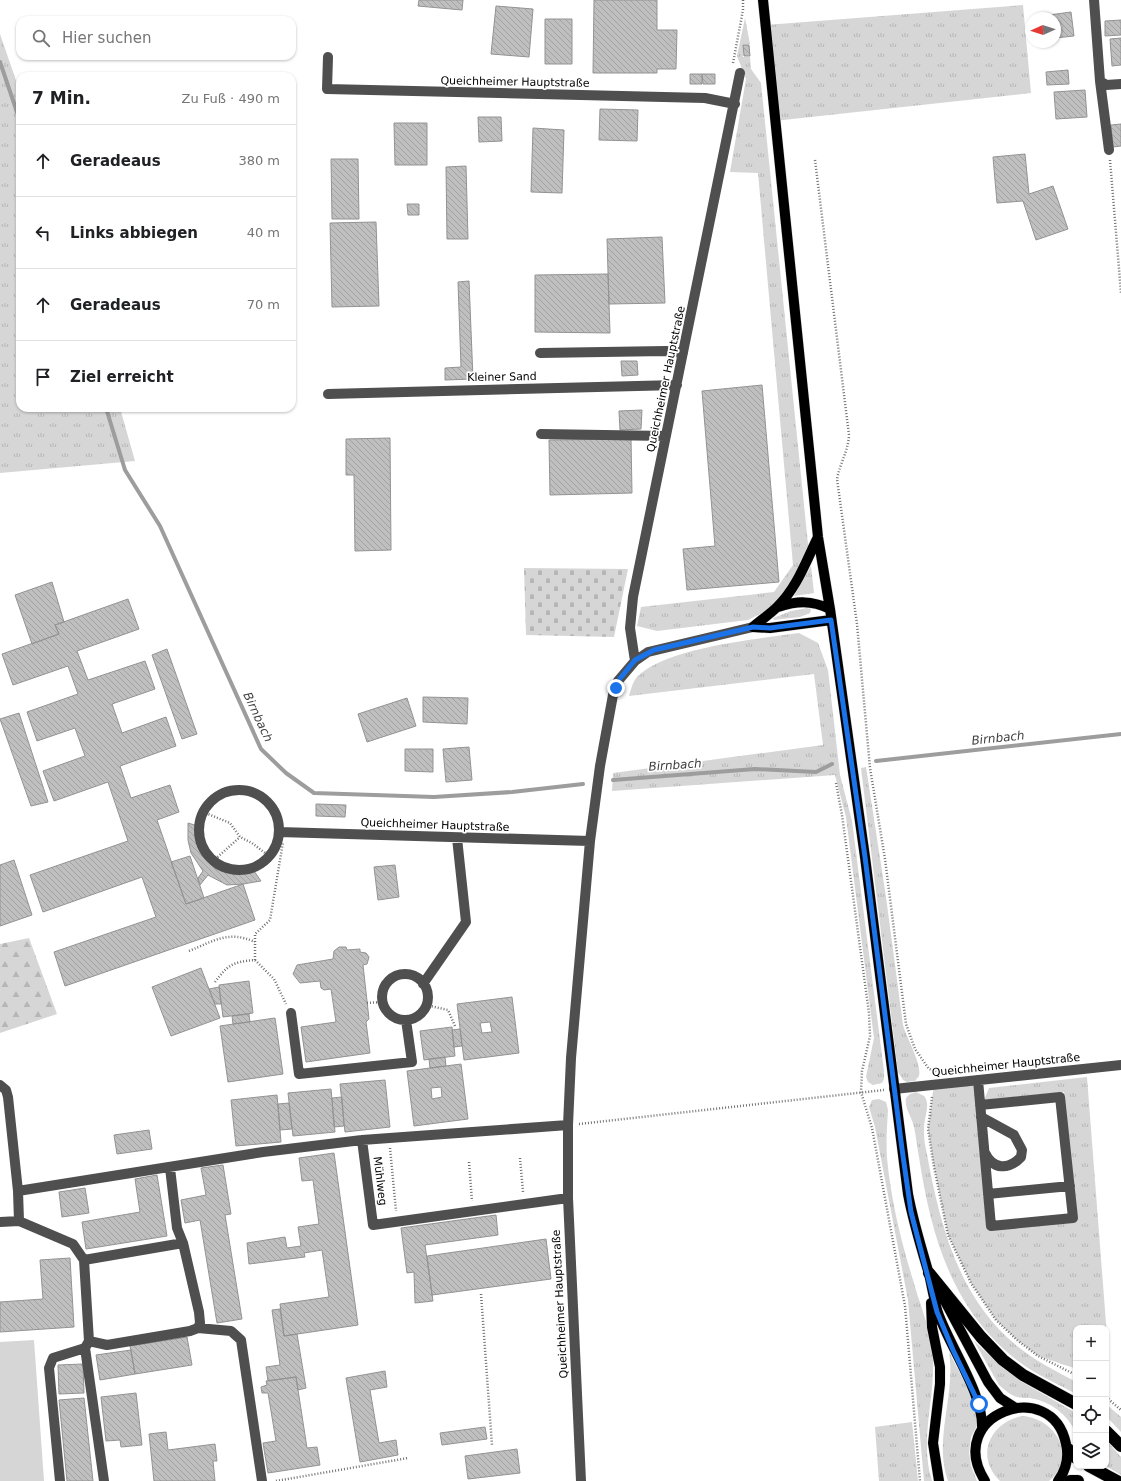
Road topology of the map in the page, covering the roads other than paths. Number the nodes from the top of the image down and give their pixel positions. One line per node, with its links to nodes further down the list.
1 (763, 0): 15 (main road)
2 (1094, 0): 5 (street)
3 (328, 57): 7 (street, Queichheimer Hauptstraße)
4 (740, 73): 7 (street, Queichheimer Hauptstraße)
5 (1100, 81): 6 (street); 8 (street)
6 (1121, 84)
7 (735, 104): 10 (street, Queichheimer Hauptstraße)
8 (1109, 150)
9 (540, 353): 10 (street)
10 (683, 353): 11 (street, Queichheimer Hauptstraße)
11 (676, 385): 12 (street, Kleiner Sand); 14 (street, Queichheimer Hauptstraße)
12 (328, 394)
13 (541, 434): 14 (street)
14 (666, 436): 20 (street, Queichheimer Hauptstraße)
15 (818, 537): 16 (main road); 17 (main road)
16 (778, 607): 17 (main road); 19 (main road)
17 (830, 609): 18 (main road)
18 (831, 620): 19 (main road); 30 (main road)
19 (753, 627): 20 (street, Queichheimer Hauptstraße)
20 (635, 660): 23 (street, Queichheimer Hauptstraße)
21 (282, 832): 21 (street); 22 (street, Queichheimer Hauptstraße)
22 (457, 838): 23 (street, Queichheimer Hauptstraße); 24 (street)
23 (590, 841): 33 (street, Queichheimer Hauptstraße)
24 (423, 984): 26 (street); 26 (street)
25 (291, 1013): 26 (street)
26 (406, 1020)
27 (1121, 1065): 28 (street, Queichheimer Hauptstraße)
28 (978, 1080): 30 (street, Queichheimer Hauptstraße); 31 (street)
29 (0, 1085): 38 (street)
30 (894, 1089): 45 (main road)
31 (980, 1105): 32 (street); 37 (street)
32 (981, 1117): 35 (street); 35 (street)
33 (568, 1125): 34 (street); 40 (street, Queichheimer Hauptstraße)
34 (362, 1140): 36 (street); 40 (street, Mühlweg)
35 (984, 1149): 39 (street)
36 (170, 1168): 38 (street); 43 (street)
37 (1070, 1186): 39 (street); 39 (street)
38 (18, 1191): 41 (street)
39 (988, 1194)
40 (568, 1198): 58 (street, Queichheimer Hauptstraße)
41 (19, 1221): 42 (street); 44 (street)
42 (0, 1222)
43 (183, 1244): 44 (street); 46 (street)
44 (84, 1260): 47 (street)
45 (928, 1273): 48 (highway); 49 (main road); 50 (main road); 59 (main road)
46 (198, 1328): 47 (street); 57 (street)
47 (87, 1345): 55 (street); 56 (street)
48 (1073, 1402)
49 (1014, 1407): 50 (main road); 53 (main road)
50 (982, 1429): 60 (main road)
51 (1108, 1433): 52 (highway)
52 (1121, 1446)
53 (1072, 1454): 61 (main road)
54 (1095, 1469): 64 (highway)
55 (60, 1481)
56 (104, 1481)
57 (262, 1481)
58 (581, 1481)
59 (939, 1481)
60 (985, 1481)
61 (1058, 1481)
62 (1070, 1481): 63 (highway)
63 (1078, 1481)
64 (1117, 1481)

